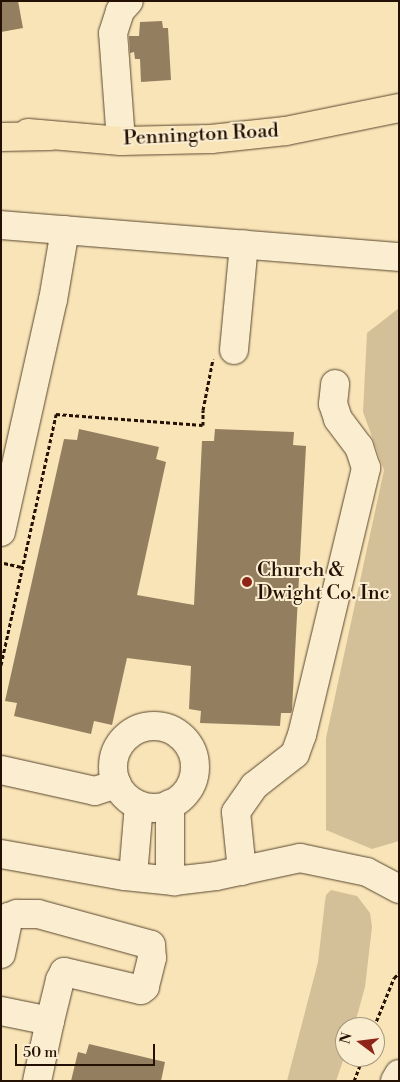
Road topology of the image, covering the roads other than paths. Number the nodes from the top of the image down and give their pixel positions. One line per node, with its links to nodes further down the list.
1 (129, 1): 6 (street)
2 (393, 110): 6 (main road, Pennington Road)
3 (1, 130): 4 (main road, Pennington Road)
4 (50, 136): 5 (main road); 6 (main road, Pennington Road)
5 (1, 137)
6 (121, 141)
7 (1, 225): 8 (street)
8 (66, 230): 9 (street); 13 (street)
9 (244, 244): 10 (street); 11 (street)
10 (399, 256)
11 (224, 351)
12 (334, 384): 19 (street)
13 (1, 532)
14 (1, 770): 15 (street)
15 (116, 784): 16 (street); 17 (street)
16 (170, 804): 17 (street); 21 (street)
17 (139, 805): 20 (street)
18 (1, 854): 20 (street)
19 (242, 871): 21 (street); 22 (street)
20 (133, 876): 21 (street)
21 (174, 881)
22 (399, 889)
23 (1, 954): 25 (street)
24 (1, 1011): 25 (street)
25 (50, 1021): 27 (street)
26 (399, 1074): 28 (street)
27 (37, 1081)
28 (395, 1081)

